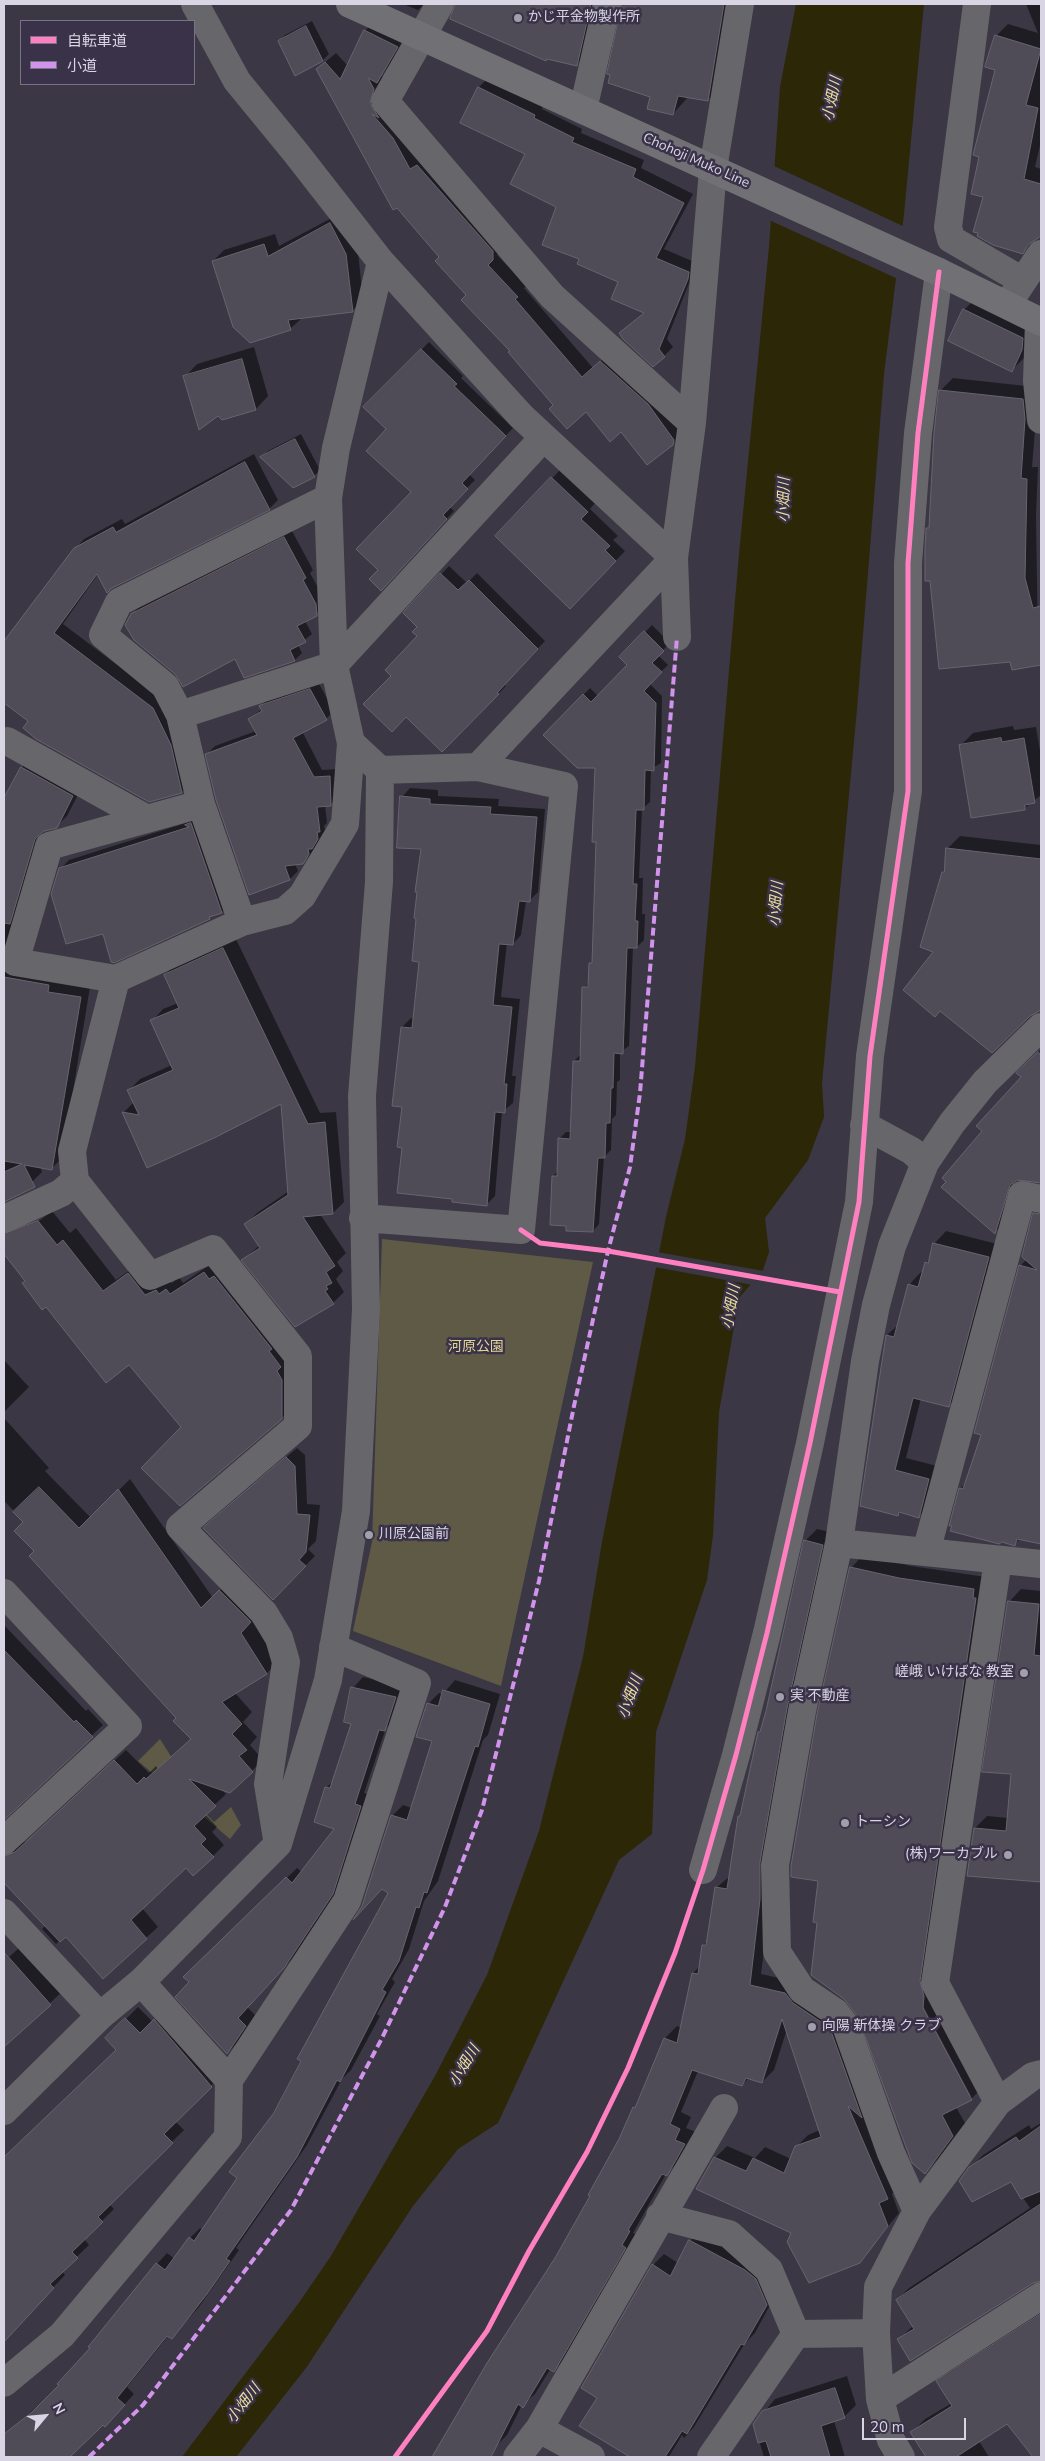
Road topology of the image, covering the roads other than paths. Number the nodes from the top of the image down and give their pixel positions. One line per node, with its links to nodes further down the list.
1 (195, 4): 11 (street)
2 (350, 4): 7 (main road, Chohoji Muko Line)
3 (440, 4): 7 (street)
4 (607, 4): 8 (street)
5 (740, 4): 9 (street)
6 (977, 4): 13 (street)
7 (422, 36): 8 (main road, Chohoji Muko Line); 17 (street)
8 (582, 110): 9 (main road, Chohoji Muko Line)
9 (713, 169): 12 (main road, Chohoji Muko Line); 17 (street)
10 (1041, 254): 13 (street)
11 (381, 262): 18 (street); 19 (street)
12 (938, 272): 14 (main road, Chohoji Muko Line); 33 (street)
13 (1023, 281): 14 (street)
14 (1006, 305): 15 (main road, Chohoji Muko Line)
15 (1040, 322): 16 (street)
16 (1041, 420)
17 (692, 423): 20 (street)
18 (543, 438): 20 (street); 22 (street)
19 (328, 498): 22 (street); 23 (street)
20 (674, 558): 21 (street); 26 (street)
21 (677, 637)
22 (334, 665): 23 (street); 25 (street)
23 (180, 715): 28 (street)
24 (7, 741): 29 (street)
25 (351, 743): 27 (street); 30 (street)
26 (478, 767): 27 (street); 37 (street)
27 (380, 770): 37 (street)
28 (201, 804): 29 (street); 30 (street)
29 (147, 819): 31 (street)
30 (242, 922): 31 (street)
31 (116, 979): 35 (street)
32 (1041, 1027): 34 (street)
33 (864, 1125): 34 (street); 47 (street)
34 (925, 1164): 39 (street)
35 (75, 1181): 38 (street); 46 (street)
36 (1041, 1199): 40 (street)
37 (363, 1218): 44 (street)
38 (4, 1219)
39 (839, 1543): 40 (street); 56 (street)
40 (926, 1552): 41 (street)
41 (998, 1560): 42 (street); 53 (street)
42 (1041, 1564)
43 (4, 1594): 45 (street)
44 (333, 1647): 46 (street); 52 (street)
45 (4, 1842)
46 (278, 1844): 49 (street)
47 (703, 1870)
48 (4, 1913): 50 (street)
49 (141, 1982): 50 (street); 52 (street)
50 (100, 2016): 55 (street)
51 (1041, 2074): 53 (street)
52 (229, 2080): 61 (street)
53 (998, 2102): 56 (street)
54 (724, 2108): 57 (street)
55 (4, 2111)
56 (917, 2212): 59 (street)
57 (660, 2216): 60 (street); 63 (street)
58 (1041, 2296): 62 (street)
59 (876, 2333): 60 (street); 62 (street)
60 (796, 2334): 66 (street)
61 (4, 2383)
62 (880, 2399): 67 (street)
63 (539, 2430): 64 (street); 65 (street)
64 (517, 2457)
65 (591, 2457)
66 (711, 2457)
67 (901, 2457)

